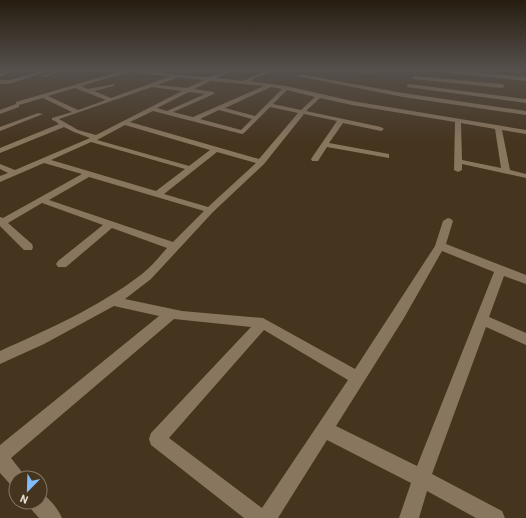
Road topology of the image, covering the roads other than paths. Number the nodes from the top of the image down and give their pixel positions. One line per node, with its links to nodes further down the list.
1 (51, 94): 13 (street)
2 (97, 94): 16 (street)
3 (128, 94): 16 (street)
4 (180, 94): 21 (street)
5 (209, 94): 26 (street)
6 (252, 94): 20 (street)
7 (280, 94): 19 (street)
8 (311, 94): 14 (street)
9 (376, 94): 18 (street)
10 (403, 94): 18 (street)
11 (472, 94): 15 (street)
12 (505, 94): 15 (street)
13 (44, 96): 23 (street); 25 (street)
14 (319, 96): 18 (street); 24 (street)
15 (507, 98): 17 (street)
16 (111, 100): 25 (street)
17 (526, 100)
18 (397, 103): 22 (street); 22 (street)
19 (270, 104): 24 (street); 30 (street)
20 (218, 108): 30 (street); 31 (street)
21 (152, 109): 26 (street); 35 (street)
22 (440, 109): 29 (street); 33 (street)
23 (2, 110)
24 (303, 111): 32 (street); 47 (street)
25 (77, 112): 36 (street)
26 (170, 112): 31 (street)
27 (526, 113): 34 (street)
28 (40, 114): 37 (street)
29 (474, 114): 33 (street); 34 (street); 34 (street)
30 (256, 118): 31 (street)
31 (193, 120)
32 (341, 120): 38 (street); 41 (street)
33 (458, 121): 50 (street)
34 (502, 121): 39 (street); 50 (street)
35 (125, 123): 40 (street); 42 (street)
36 (63, 125): 40 (street); 43 (street)
37 (0, 129)
38 (381, 129)
39 (526, 132)
40 (94, 138): 46 (street); 49 (street)
41 (325, 144): 44 (street); 45 (street)
42 (216, 149): 47 (street); 49 (street)
43 (0, 152)
44 (386, 156)
45 (315, 159)
46 (43, 160): 51 (street); 52 (street)
47 (261, 162): 57 (street)
48 (0, 166): 51 (street)
49 (192, 168): 55 (street)
50 (506, 171): 53 (street)
51 (15, 173): 54 (street)
52 (88, 174): 55 (street); 56 (street)
53 (526, 176)
54 (0, 179)
55 (157, 195): 57 (street)
56 (41, 200): 58 (street); 60 (street)
57 (210, 210): 62 (street)
58 (1, 221): 63 (street)
59 (448, 221): 61 (street)
60 (110, 225): 62 (street); 64 (street)
61 (440, 246): 65 (street); 73 (street)
62 (174, 247): 67 (street)
63 (28, 248)
64 (62, 264)
65 (500, 270): 66 (street); 69 (street)
66 (526, 280)
67 (114, 301): 68 (street); 72 (street)
68 (171, 314): 70 (street); 75 (street)
69 (483, 320): 71 (street); 78 (street)
70 (263, 323): 73 (street); 81 (street)
71 (526, 338)
72 (0, 358)
73 (358, 378): 74 (street)
74 (325, 430): 78 (street); 82 (street)
75 (0, 456)
76 (0, 460): 77 (street)
77 (9, 470)
78 (421, 478): 83 (street); 84 (street)
79 (45, 510): 80 (street)
80 (52, 518)
81 (260, 518)
82 (267, 518)
83 (409, 518)
84 (495, 518)

